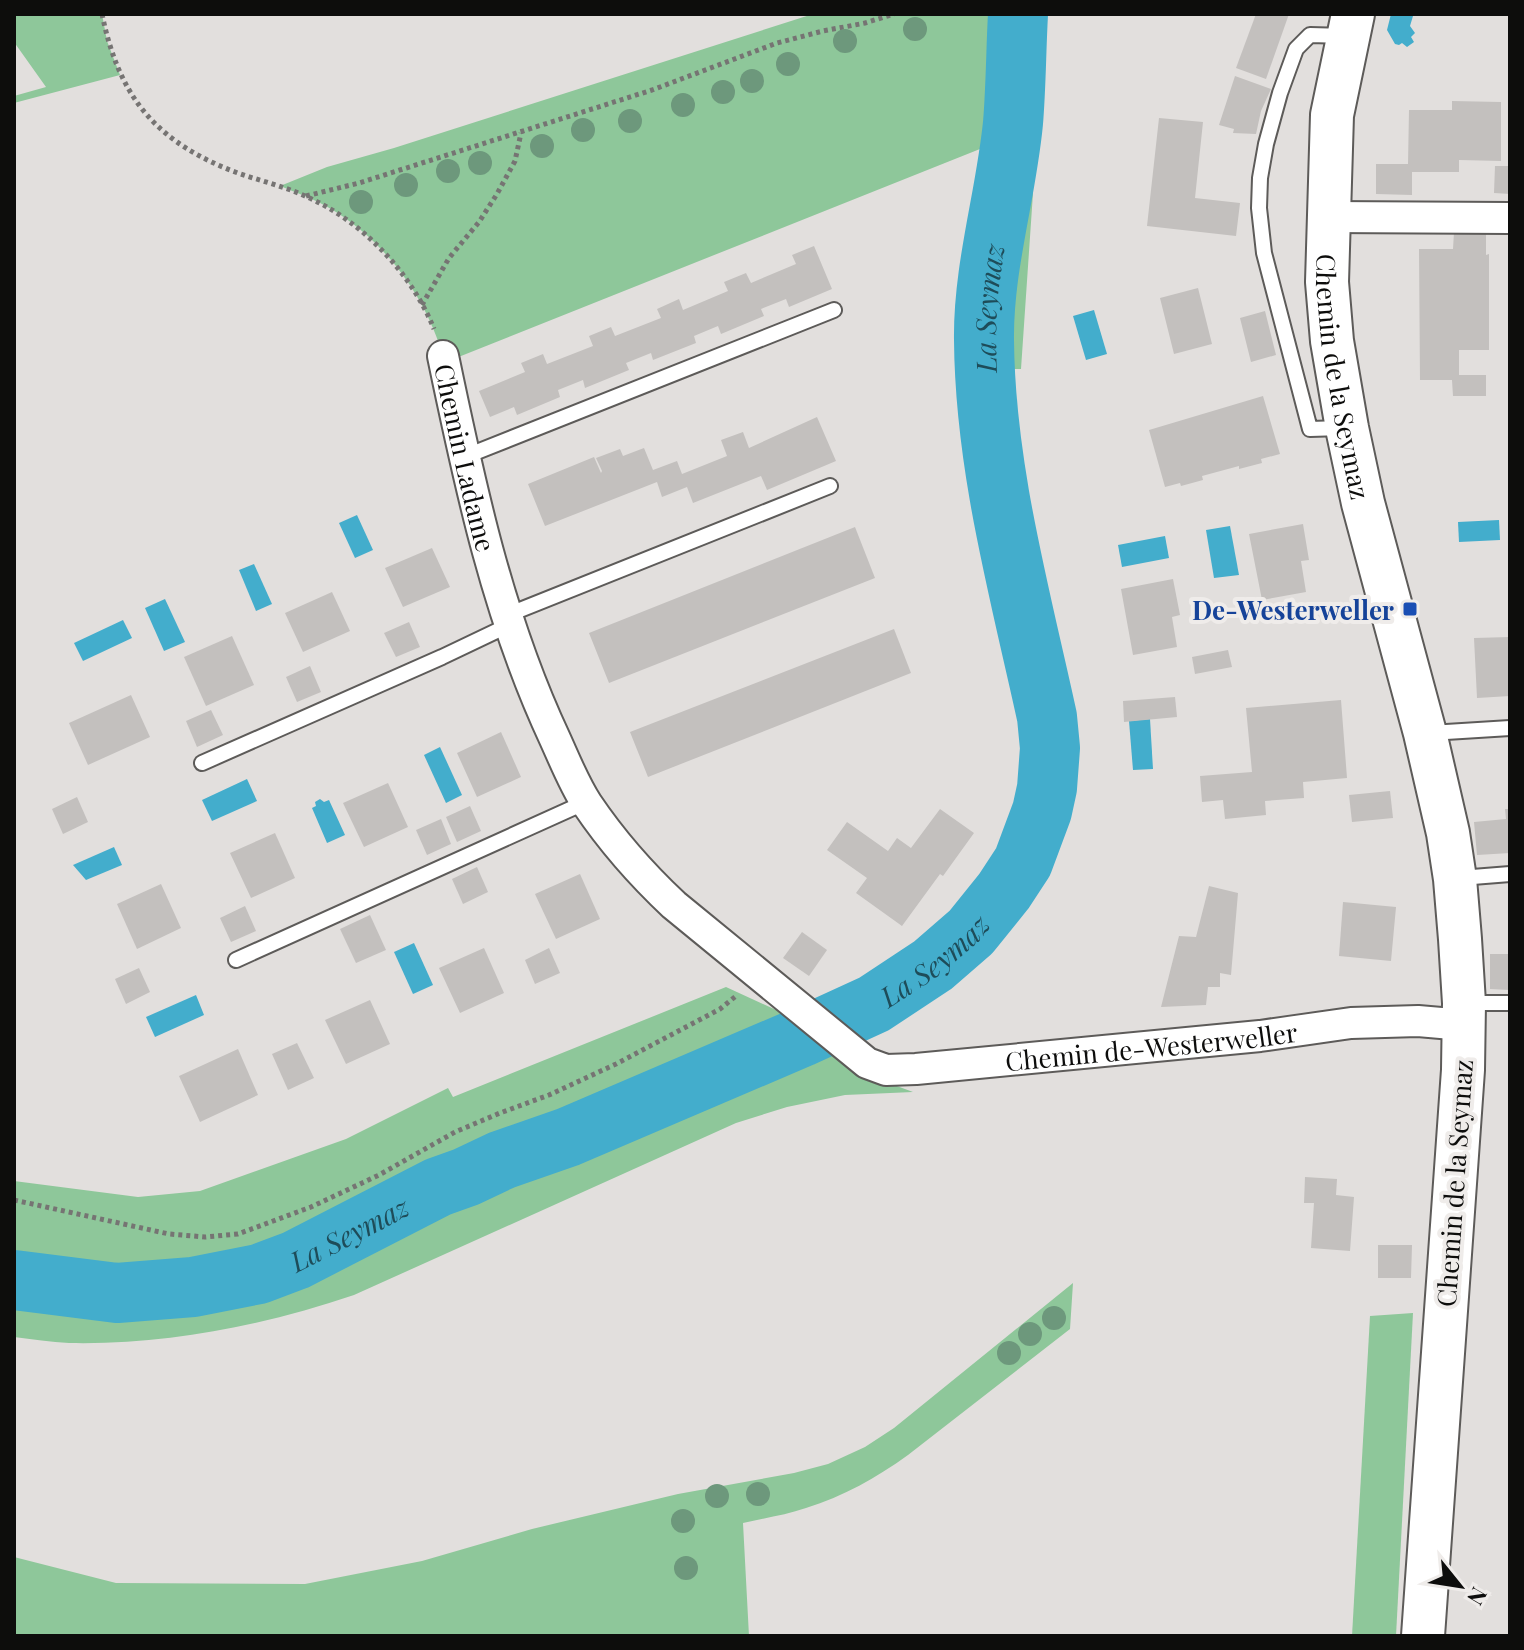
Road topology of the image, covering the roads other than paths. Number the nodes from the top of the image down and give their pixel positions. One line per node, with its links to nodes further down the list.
1 (1350, 25): 2 (street, Chemin de la Seymaz); 6 (lane)
2 (1328, 217): 3 (street); 6 (street, Chemin de la Seymaz)
3 (1510, 218)
4 (834, 310): 7 (lane)
5 (443, 356): 7 (street, Chemin Ladame)
6 (1347, 428): 11 (street, Chemin de la Seymaz)
7 (464, 457): 9 (street, Chemin Ladame)
8 (830, 486): 9 (lane)
9 (507, 620): 12 (lane); 13 (street, Chemin Ladame)
10 (1510, 728): 11 (lane)
11 (1425, 733): 15 (street, Chemin de la Seymaz)
12 (202, 763)
13 (586, 802): 16 (lane); 18 (street, Chemin Ladame)
14 (1510, 874): 15 (lane)
15 (1455, 879): 19 (street, Chemin de la Seymaz)
16 (236, 960)
17 (1510, 1003): 19 (lane)
18 (803, 1012): 19 (street, Chemin de-Westerweller)
19 (1464, 1014): 20 (street, Chemin de la Seymaz)
20 (1423, 1636)

